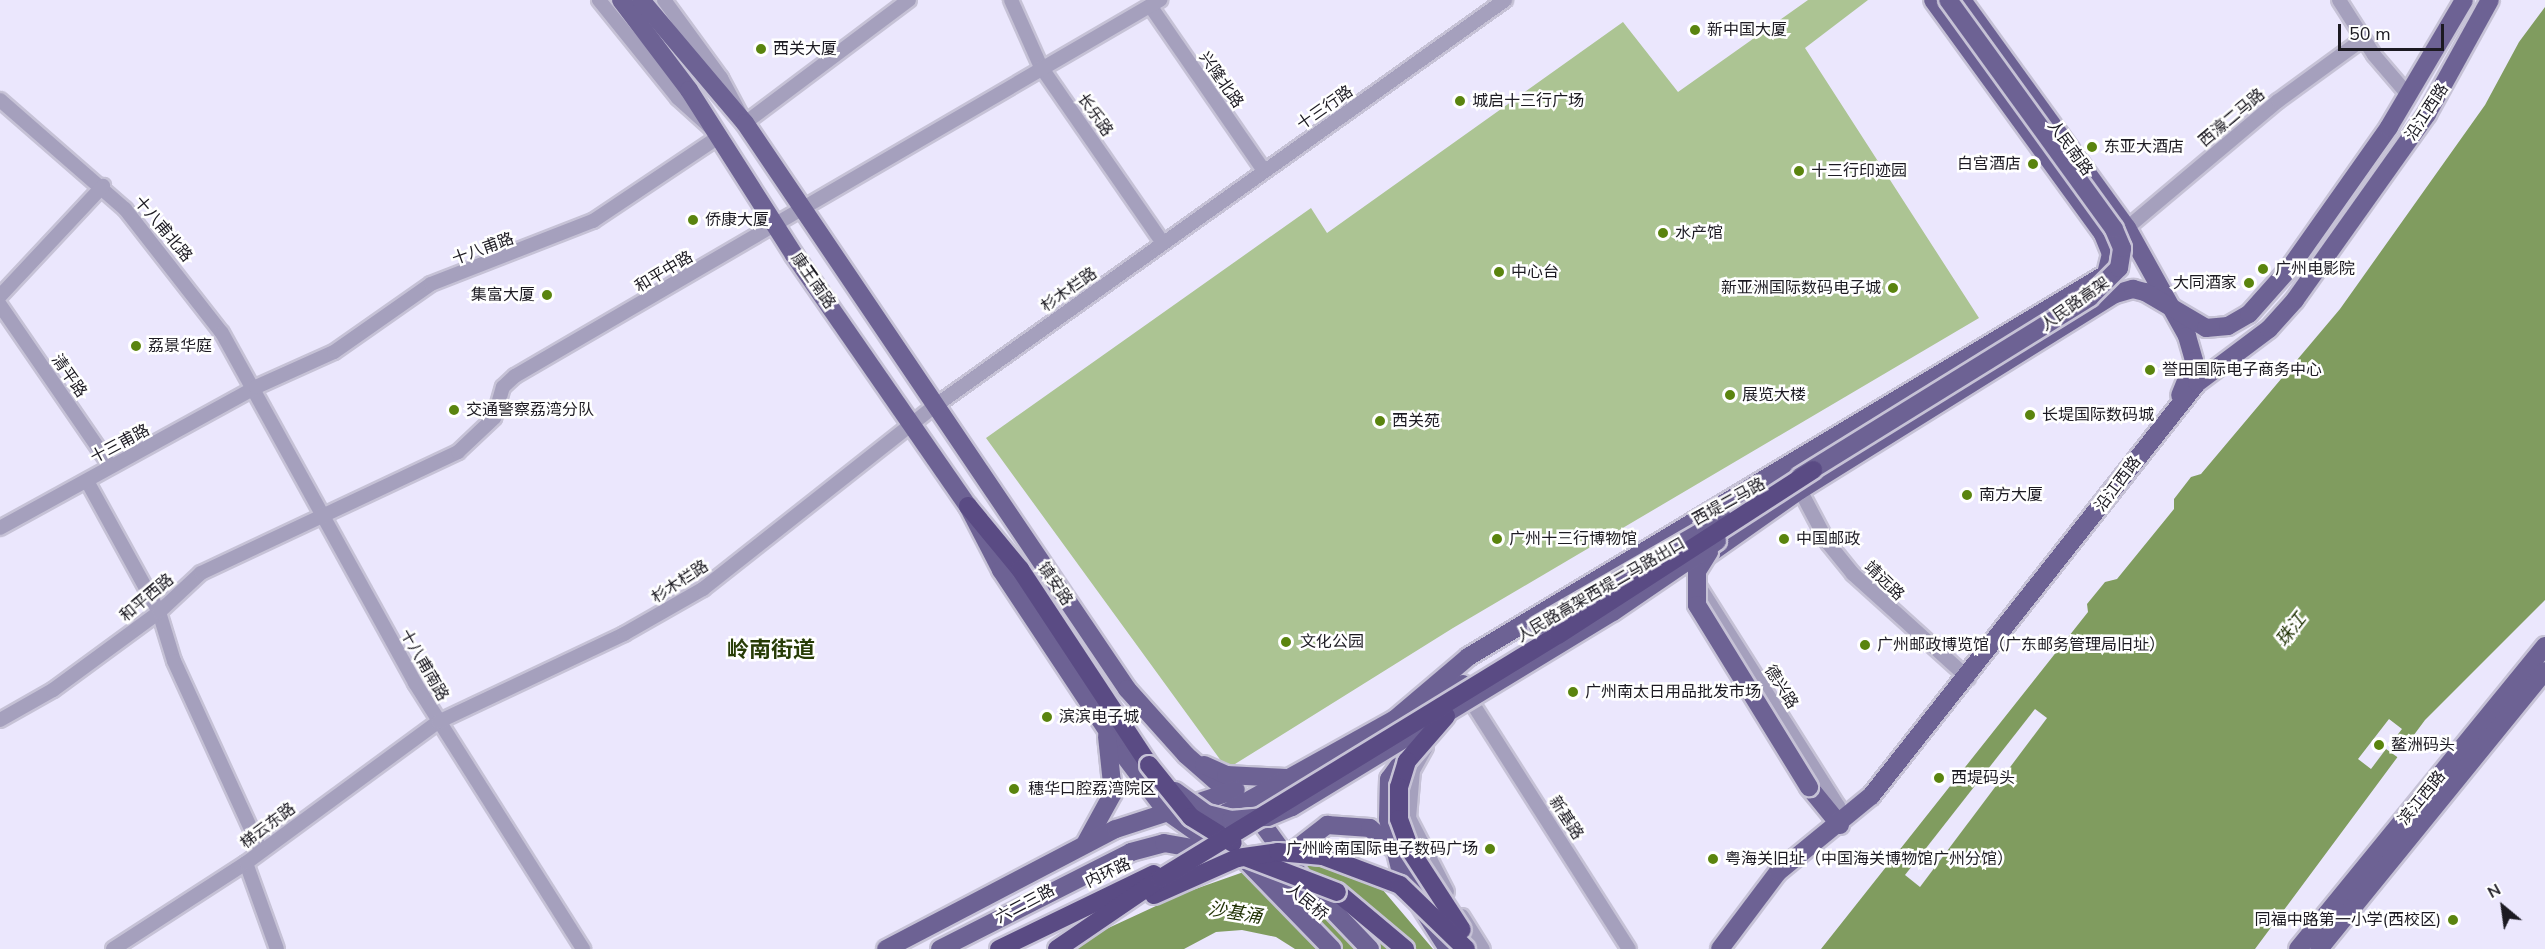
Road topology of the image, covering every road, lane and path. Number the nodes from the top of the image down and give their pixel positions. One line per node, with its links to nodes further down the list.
1 (599, 0): 20 (street, 康王南路)
2 (621, 0): 20 (main road, 康王南路)
3 (641, 0): 19 (main road, 康王南路)
4 (664, 0): 19 (street, 康王南路)
5 (909, 0): 19 (street)
6 (1011, 0): 16 (street, 长乐路)
7 (1505, 0): 21 (street, 十三行路)
8 (1932, 0): 27 (main road, 人民南路)
9 (1948, 0): 36 (main road, 人民路高架, bridge)
10 (1962, 0): 25 (main road, 人民南路)
11 (2339, 0): 15 (street)
12 (2464, 0): 17 (main road, 沿江西路)
13 (2490, 0): 34 (main road, 沿江西路)
14 (1156, 4): 16 (street, 和平中路); 21 (street, 兴隆北路)
15 (2363, 39): 17 (street); 25 (street, 西濠二马路)
16 (1041, 67): 23 (street, 和平中路); 26 (street, 长乐路)
17 (2409, 96): 29 (main road, 沿江西路)
18 (0, 100): 22 (street, 十八甫北路)
19 (745, 123): 23 (main road, 康王南路)
20 (720, 136): 24 (main road, 康王南路); 31 (street, 十八甫路)
21 (1264, 171): 26 (street, 十三行路)
22 (104, 186): 28 (street); 31 (street, 十八甫北路)
23 (803, 208): 24 (street, 和平中路); 32 (main road, 康王南路)
24 (774, 225): 33 (main road, 康王南路); 41 (street, 和平中路)
25 (2127, 228): 29 (main road, 人民南路)
26 (1163, 243): 32 (street, 杉木栏路)
27 (2098, 293): 29 (main road, 沿江西路); 38 (main road, 西堤二马路); 39 (main road, 西堤二马路)
28 (0, 296)
29 (2168, 303): 34 (main road, 人民南路)
30 (0, 305): 35 (street, 清平路)
31 (256, 387): 35 (street, 十三甫路); 41 (street, 十八甫南路)
32 (935, 406): 33 (street, 杉木栏路); 56 (main road, 镇安路)
33 (911, 424): 40 (main road); 54 (street, 杉木栏路)
34 (2163, 425): 49 (main road, 沿江西路)
35 (110, 465): 37 (street, 十三甫路)
36 (1813, 470): 43 (main road, bridge); 51 (main road, 人民路高架西堤二马路出口, bridge); 78 (highway, bridge)
37 (87, 481): 42 (street, 十三甫路); 46 (street)
38 (1800, 490): 45 (main road, 西堤二马路); 49 (street, 靖远路)
39 (1725, 505): 44 (main road); 51 (main road, 西堤二马路)
40 (968, 506): 55 (main road); 57 (highway)
41 (324, 517): 46 (street, 和平西路); 54 (street, 十八甫南路)
42 (0, 528)
43 (1728, 533): 52 (main road, bridge); 61 (main road, bridge)
44 (1650, 569): 45 (main road); 51 (main road)
45 (1689, 569): 50 (main road, 西堤二马路); 61 (street, 德兴路)
46 (159, 612): 53 (street, 和平西路); 63 (street)
47 (2545, 646): 91 (main road, 滨江西路)
48 (2545, 671): 92 (main road, 滨江西路)
49 (1968, 678): 61 (main road, 沿江西路)
50 (1474, 706): 52 (main road, 西堤二马路); 89 (street, 新基路)
51 (1395, 719): 58 (main road, 西堤二马路)
52 (1446, 719): 57 (main road, bridge); 64 (main road); 87 (highway, bridge); 88 (street)
53 (0, 720)
54 (438, 722): 63 (street, 梯云东路); 74 (street, 十八甫南路)
55 (1106, 730): 60 (main road); 62 (main road)
56 (1186, 755): 58 (main road); 59 (main road, 镇安路)
57 (1149, 765): 71 (highway, bridge)
58 (1291, 778): 59 (main road, 西堤二马路)
59 (1233, 801): 60 (main road, 西堤二马路); 65 (main road, 人民桥); 68 (main road)
60 (1166, 811): 62 (main road, 六二三路); 68 (main road)
61 (1840, 825): 90 (main road, 沿江西路)
62 (1084, 846): 67 (main road, 六二三路)
63 (261, 851): 66 (street, 梯云东路)
64 (1396, 851): 65 (main road); 84 (main road); 85 (main road)
65 (1287, 856): 82 (main road, 人民桥, bridge)
66 (246, 863): 72 (street, 梯云东路); 73 (street)
67 (1043, 867): 70 (main road); 75 (main road, 六二三路)
68 (1248, 867): 69 (main road, 人民桥); 70 (main road, 六二三路)
69 (1268, 880): 80 (main road); 81 (main road, 人民桥)
70 (1054, 888): 76 (main road, 六二三路)
71 (1337, 892): 77 (highway, 内环路, bridge); 83 (highway, 内环路)
72 (113, 949)
73 (277, 949)
74 (583, 949)
75 (886, 949)
76 (940, 949)
77 (999, 949)
78 (1057, 949)
79 (1062, 949): 86 (highway, bridge)
80 (1332, 949)
81 (1359, 949)
82 (1370, 949)
83 (1405, 949)
84 (1448, 949)
85 (1456, 949)
86 (1466, 949)
87 (1475, 949)
88 (1483, 949)
89 (1629, 949)
90 (1720, 949)
91 (2298, 949)
92 (2319, 949)

